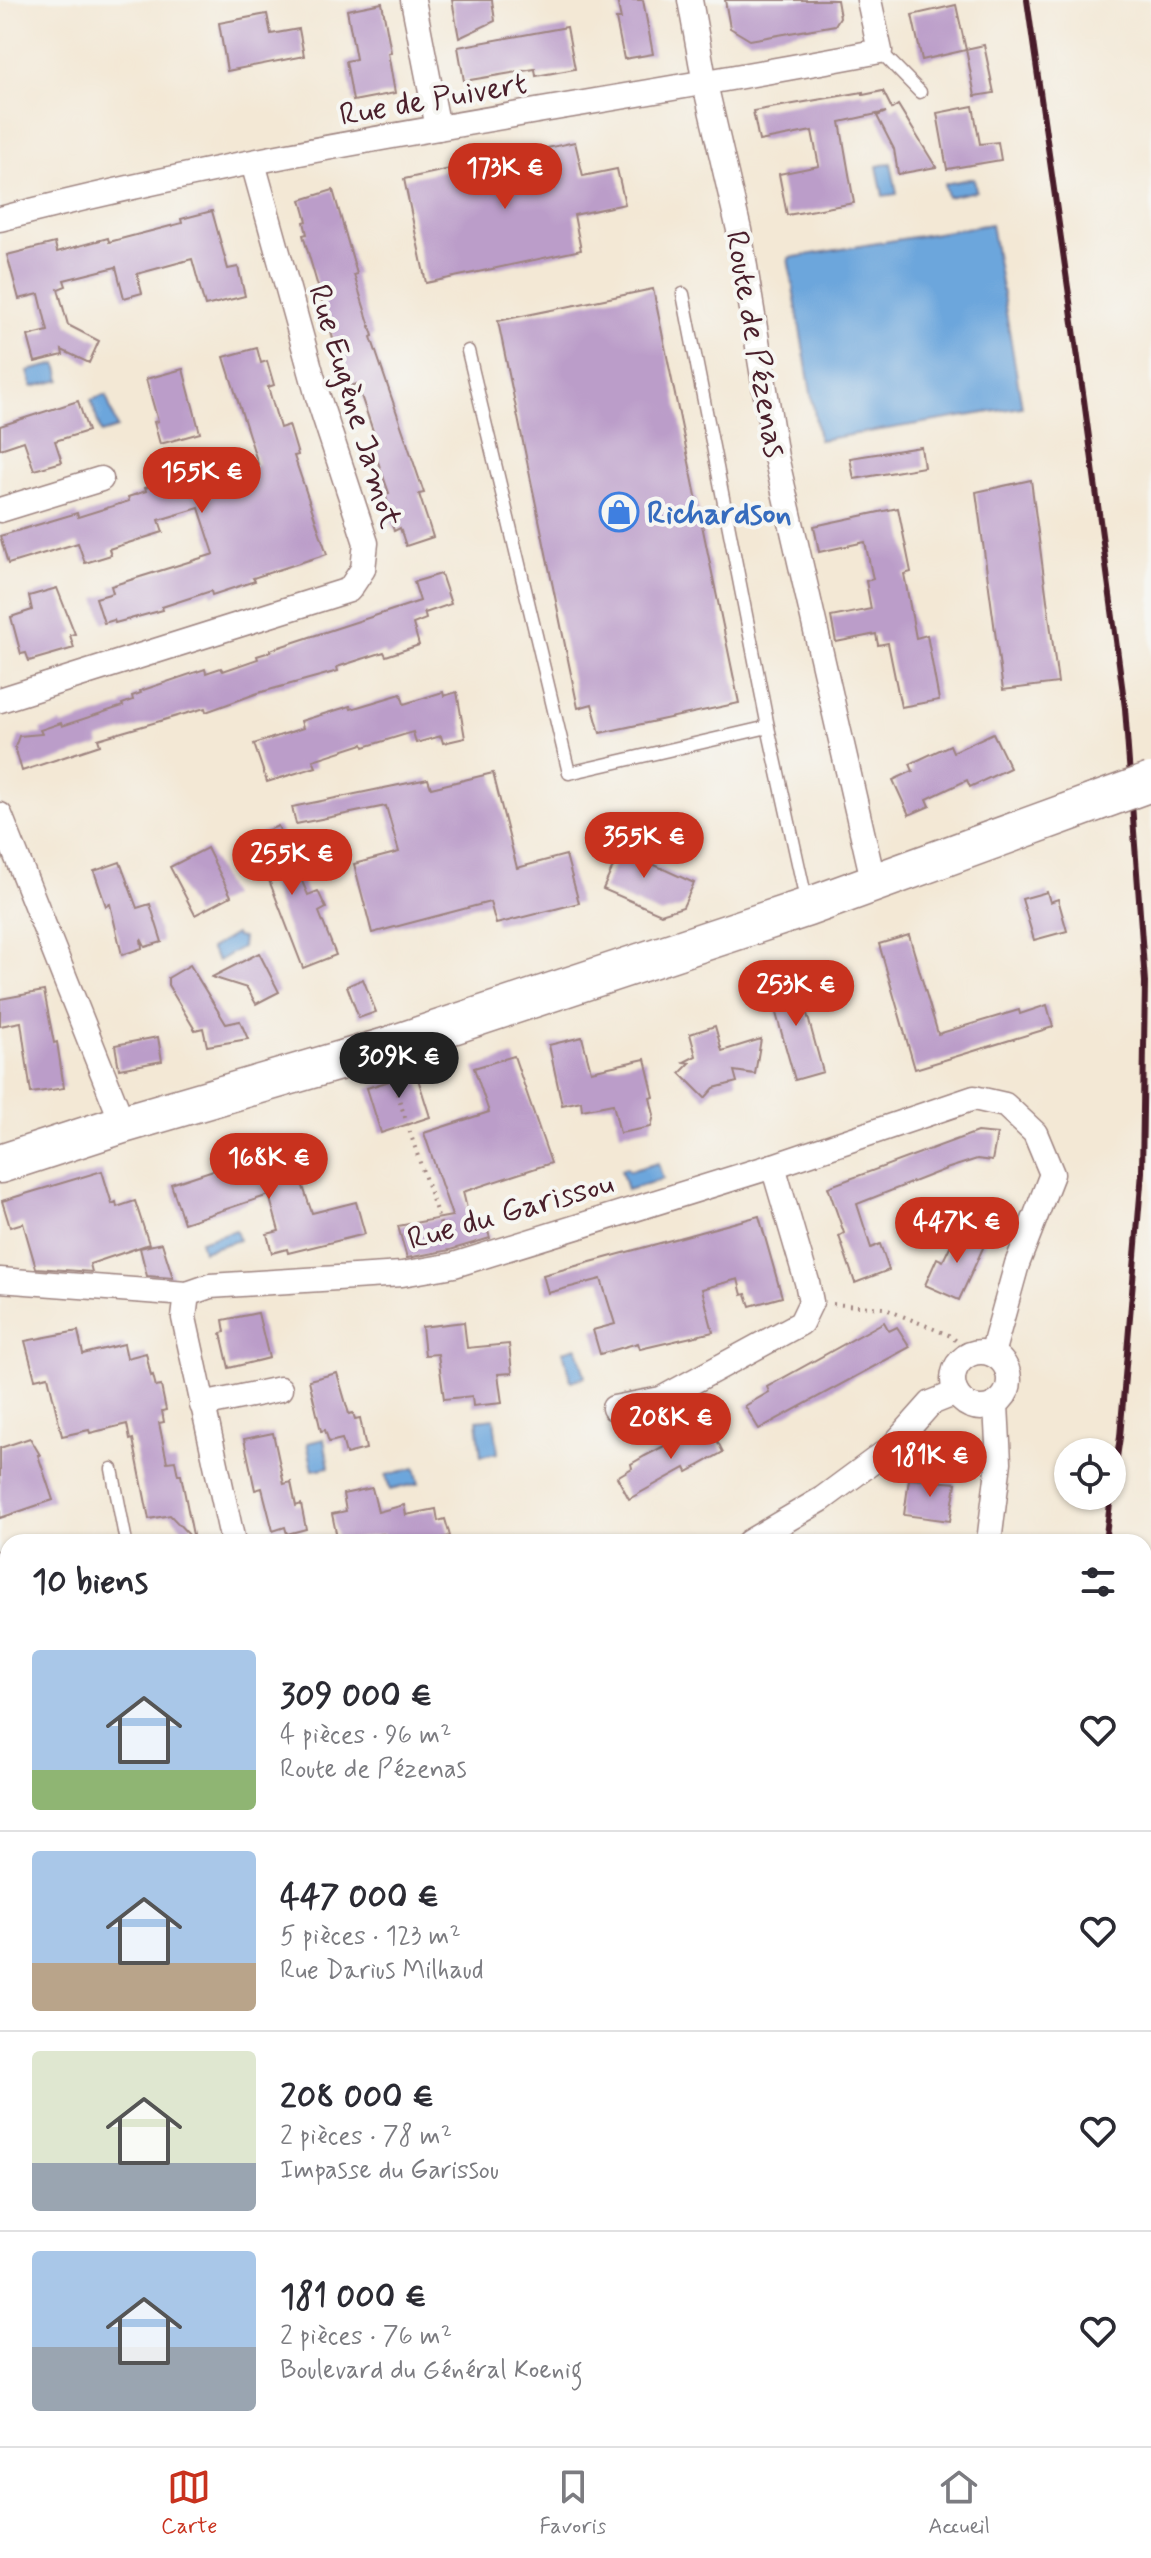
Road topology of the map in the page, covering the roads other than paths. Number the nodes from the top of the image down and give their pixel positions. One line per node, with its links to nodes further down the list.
1 (413, 0): 7 (street)
2 (690, 0): 5 (street, Route de Pézenas)
3 (869, 0): 4 (street)
4 (880, 51): 5 (street, Rue de Puivert); 6 (lane)
5 (705, 84): 7 (street, Rue de Puivert); 18 (street, Route de Pézenas)
6 (920, 92)
7 (438, 128): 8 (street, Rue de Puivert)
8 (253, 163): 9 (street, Rue de Puivert); 14 (street, Rue Eugène Jamot)
9 (0, 219)
10 (683, 294): 15 (lane)
11 (468, 351): 15 (lane)
12 (101, 479): 13 (street)
13 (0, 510)
14 (0, 700)
15 (768, 727): 19 (lane)
16 (1151, 782): 18 (main road, bridge)
17 (0, 815): 20 (street)
18 (874, 884): 19 (main road)
19 (808, 907): 20 (main road)
20 (123, 1124): 21 (main road)
21 (0, 1164)
22 (773, 1166): 24 (street, Rue du Garissou); 25 (street, Rue du Garissou); 30 (street)
23 (0, 1280): 24 (street, Rue du Garissou)
24 (187, 1294): 28 (street)
25 (981, 1354): 27 (street); 29 (street)
26 (280, 1389): 28 (street)
27 (956, 1393): 29 (street); 34 (street)
28 (202, 1405): 33 (street)
29 (996, 1405): 35 (street)
30 (614, 1408)
31 (112, 1469): 32 (lane)
32 (124, 1534)
33 (231, 1534)
34 (763, 1534)
35 (990, 1534)

